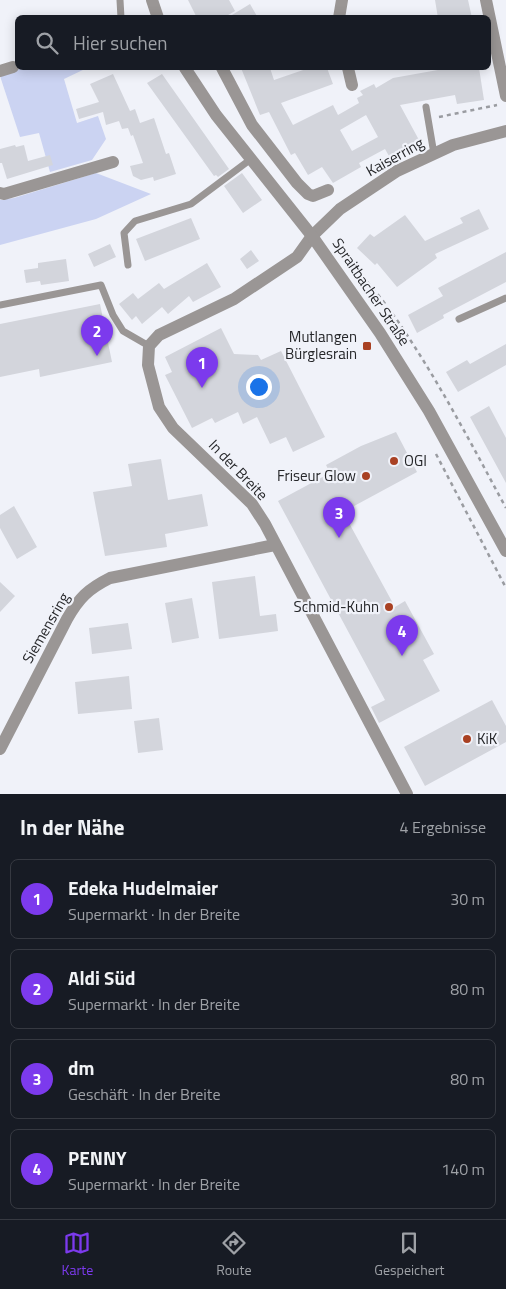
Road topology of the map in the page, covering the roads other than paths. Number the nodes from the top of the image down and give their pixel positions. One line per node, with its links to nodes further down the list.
1 (120, 0): 5 (lane)
2 (152, 0): 6 (street)
3 (342, 0): 7 (street)
4 (486, 0): 8 (street)
5 (121, 15)
6 (157, 15)
7 (340, 15)
8 (489, 15)
9 (491, 24): 14 (street)
10 (186, 70): 18 (street, Spraitbacher Straße)
11 (223, 70): 20 (street)
12 (348, 70): 13 (street)
13 (352, 86)
14 (506, 96)
15 (426, 107): 17 (lane)
16 (506, 131): 17 (street, Kaiserring)
17 (434, 154): 22 (street, Kaiserring)
18 (251, 159): 22 (street, Spraitbacher Straße); 23 (lane)
19 (112, 162): 21 (street)
20 (328, 190)
21 (0, 193)
22 (312, 236): 27 (street); 29 (street, Spraitbacher Straße)
23 (128, 265)
24 (506, 298): 26 (lane)
25 (0, 305): 27 (lane)
26 (459, 319)
27 (149, 346): 28 (street, In der Breite)
28 (275, 545): 30 (street, Siemensring); 31 (street, In der Breite)
29 (506, 551)
30 (0, 748)
31 (407, 794)

